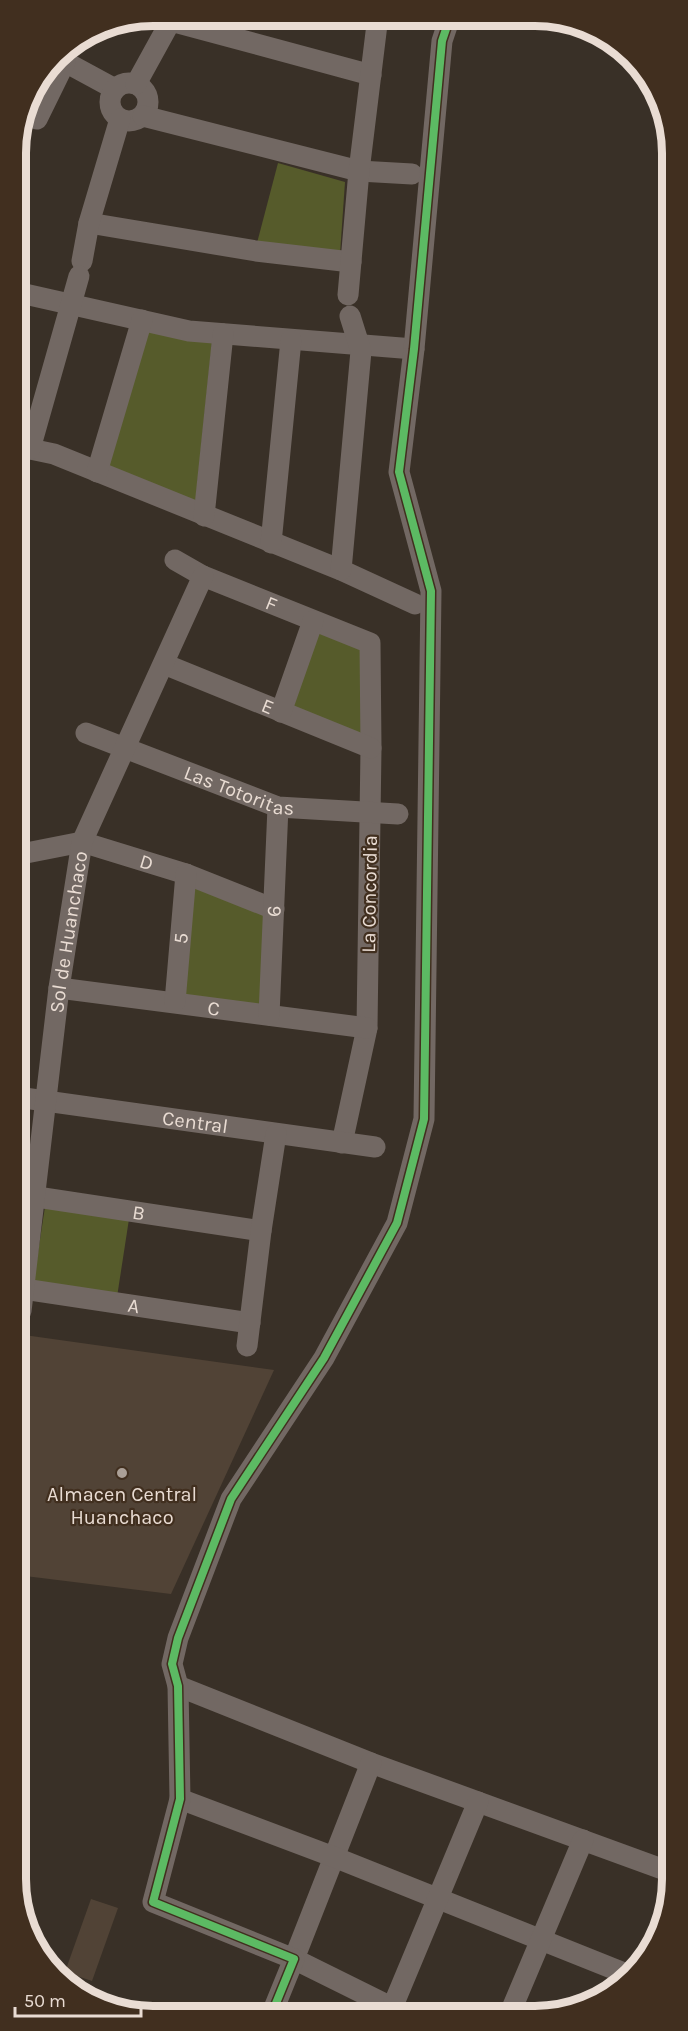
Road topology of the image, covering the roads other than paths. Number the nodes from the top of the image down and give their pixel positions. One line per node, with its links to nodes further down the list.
1 (167, 26): 8 (street)
2 (200, 26): 7 (street)
3 (377, 26): 7 (street)
4 (447, 26): 22 (street)
5 (65, 61): 8 (street)
6 (55, 72): 10 (street)
7 (371, 75): 12 (street)
8 (125, 87): 9 (street); 11 (street)
9 (143, 116): 11 (street); 12 (street)
10 (37, 119)
11 (120, 119): 14 (street)
12 (359, 171): 13 (street); 15 (street)
13 (412, 174)
14 (88, 224): 15 (street); 17 (street)
15 (351, 262): 21 (street)
16 (26, 294): 17 (street)
17 (72, 304): 18 (street); 23 (street)
18 (142, 320): 19 (street); 25 (street)
19 (223, 334): 20 (street); 26 (street)
20 (291, 340): 21 (street); 27 (street)
21 (359, 344): 22 (street); 29 (street)
22 (414, 349): 60 (street)
23 (26, 438)
24 (26, 448): 25 (street)
25 (97, 472): 26 (street)
26 (204, 516): 27 (street)
27 (271, 543): 29 (street)
28 (175, 560): 30 (street, F)
29 (341, 570): 31 (street)
30 (204, 576): 32 (street, F); 34 (street, Sol de Huanchaco)
31 (415, 604)
32 (313, 621): 33 (street, F); 35 (street)
33 (370, 643): 38 (street, La Concordia)
34 (164, 664): 35 (street, E); 37 (street, Sol de Huanchaco)
35 (281, 711): 38 (street, E)
36 (86, 733): 37 (street, Las Totoritas)
37 (125, 748): 39 (street, Las Totoritas); 42 (street, Sol de Huanchaco)
38 (371, 748): 40 (street, La Concordia)
39 (278, 807): 40 (street, Las Totoritas); 45 (street, 6)
40 (370, 812): 41 (street, Las Totoritas); 49 (street, La Concordia)
41 (398, 814)
42 (82, 842): 43 (street, D); 44 (street, D); 46 (street, Sol de Huanchaco)
43 (26, 853)
44 (186, 874): 45 (street, D); 47 (street, 5)
45 (274, 909): 48 (street, 6)
46 (59, 988): 47 (street, C); 51 (street, Sol de Huanchaco)
47 (175, 1002): 48 (street, C)
48 (269, 1015): 49 (street, C)
49 (367, 1028): 53 (street, La Concordia)
50 (26, 1098): 51 (street, Central)
51 (47, 1101): 52 (street, Central); 55 (street, Sol de Huanchaco)
52 (276, 1134): 53 (street, Central); 56 (street)
53 (342, 1143): 54 (street, Central)
54 (375, 1147)
55 (26, 1196): 56 (street, B)
56 (261, 1231): 58 (street)
57 (26, 1290): 58 (street, A)
58 (250, 1323): 59 (street)
59 (247, 1346)
60 (177, 1686): 61 (street); 62 (street)
61 (371, 1762): 63 (street); 65 (street)
62 (180, 1798): 65 (street); 69 (street)
63 (478, 1802): 64 (street); 67 (street)
64 (583, 1840): 66 (street); 68 (street)
65 (334, 1857): 67 (street); 69 (street)
66 (662, 1869)
67 (437, 1898): 68 (street); 73 (street)
68 (541, 1940): 70 (street); 74 (street)
69 (294, 1959): 71 (street); 72 (street)
70 (621, 1972)
71 (275, 2006)
72 (390, 2006)
73 (399, 2006)
74 (513, 2006)

